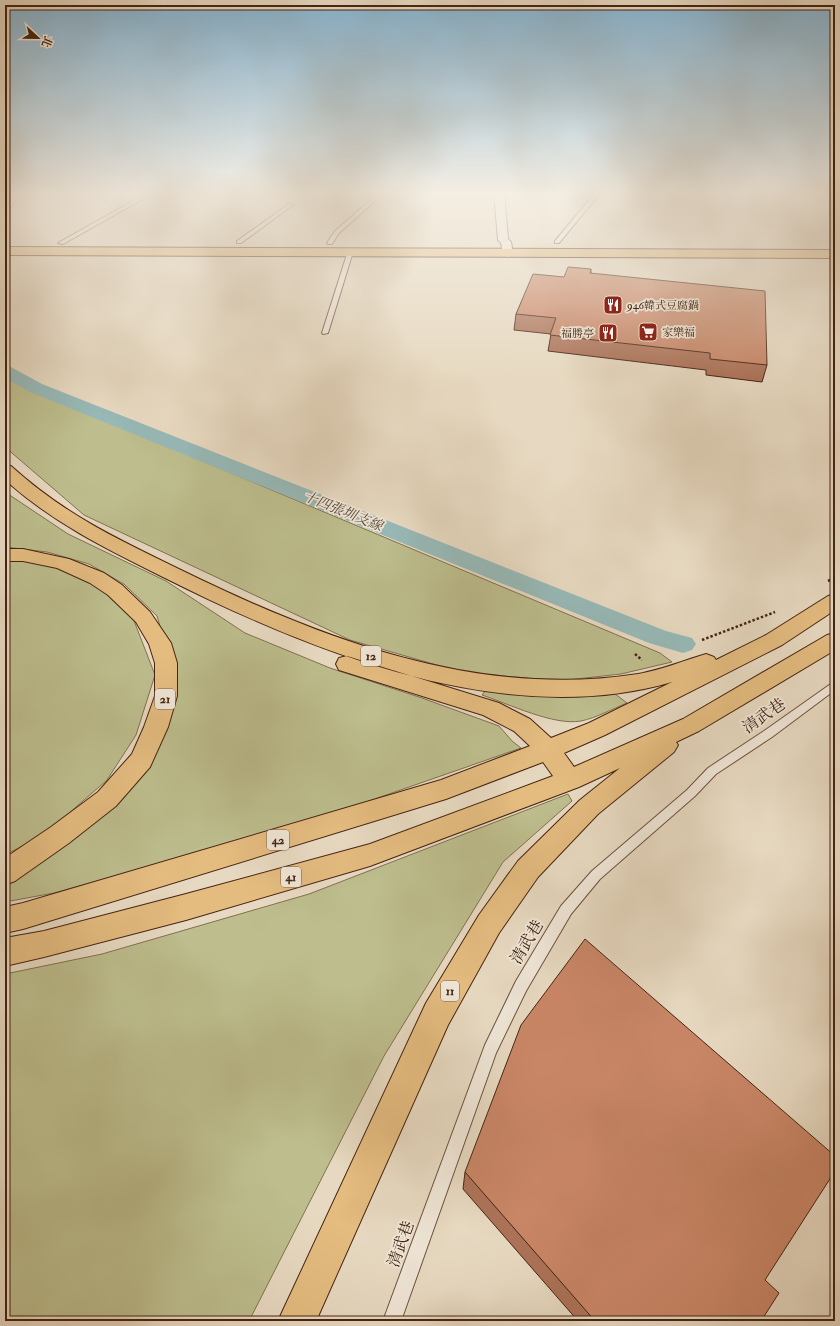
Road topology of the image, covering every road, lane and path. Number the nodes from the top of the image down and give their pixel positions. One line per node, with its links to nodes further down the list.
1 (349, 254): 4 (lane)
2 (819, 254): 3 (main road)
3 (835, 254)
4 (325, 333)
5 (5, 470): 8 (main road, 12)
6 (5, 555): 20 (main road, 21)
7 (835, 578): 9 (path)
8 (186, 581): 11 (main road, 12); 18 (main road)
9 (829, 593): 11 (main road)
10 (778, 610): 13 (path)
11 (774, 640): 18 (main road)
12 (835, 640): 17 (main road)
13 (696, 643)
14 (635, 654): 15 (path)
15 (644, 662)
16 (835, 685): 24 (lane, 清武巷)
17 (691, 725): 19 (main road); 23 (main road, 11)
18 (547, 750): 19 (main road); 21 (main road, 42)
19 (570, 780): 22 (main road, 41)
20 (5, 873)
21 (5, 920)
22 (5, 952)
23 (297, 1321)
24 (392, 1321)

